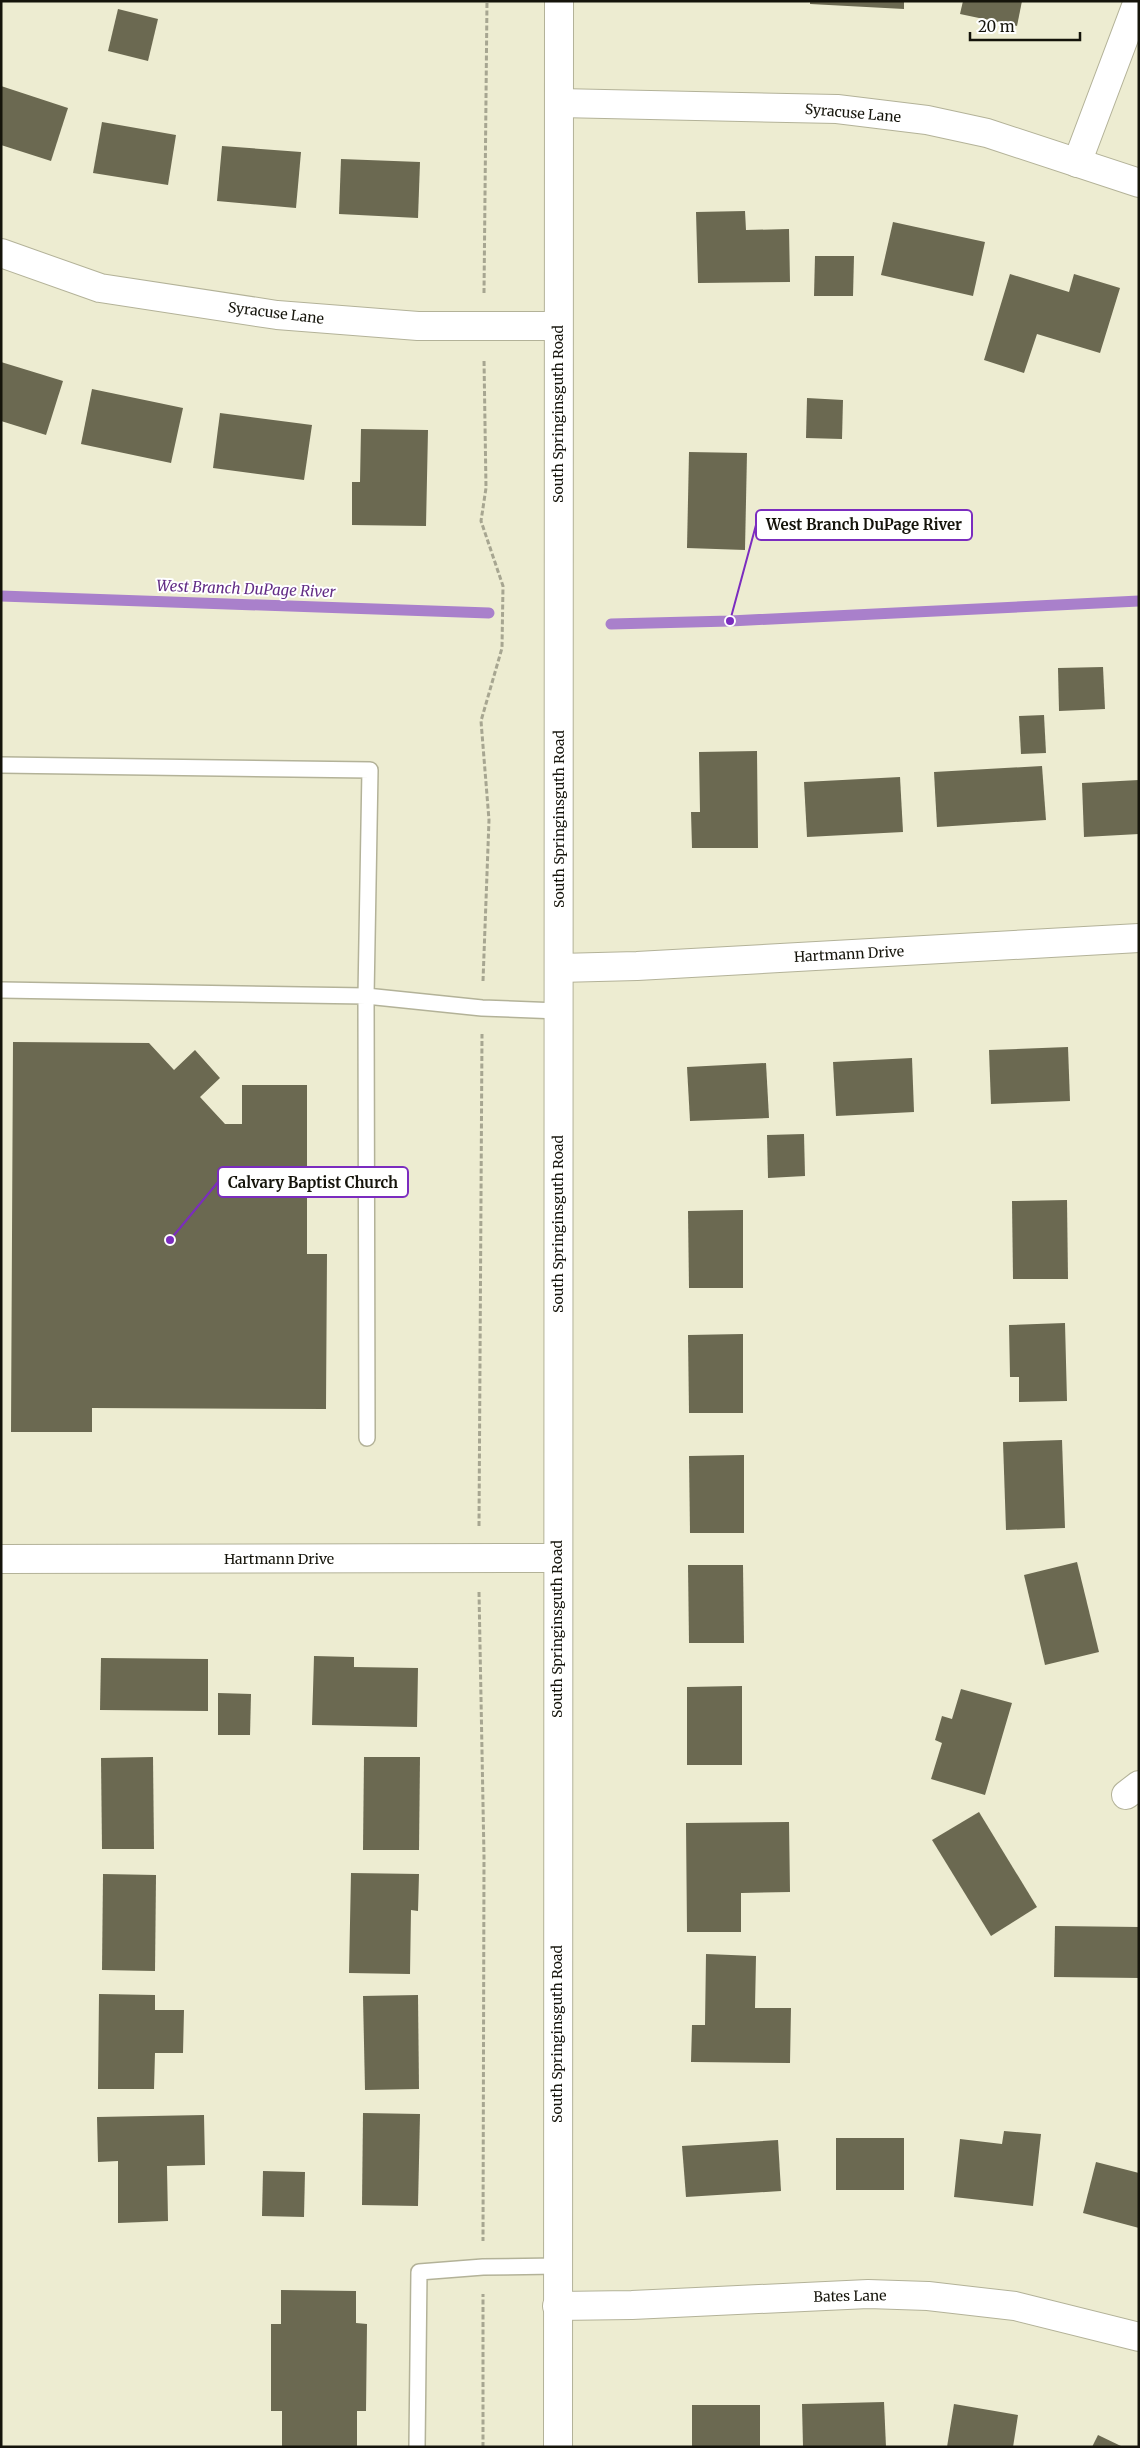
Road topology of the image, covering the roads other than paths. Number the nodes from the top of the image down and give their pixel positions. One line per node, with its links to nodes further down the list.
1 (559, 1): 3 (street, South Springinsguth Road)
2 (1138, 1): 4 (street)
3 (559, 103): 4 (street, Syracuse Lane); 7 (street, South Springinsguth Road)
4 (1077, 163): 5 (street, Syracuse Lane)
5 (1139, 183)
6 (1, 252): 7 (street, Syracuse Lane)
7 (558, 326): 10 (street, South Springinsguth Road)
8 (1, 765): 12 (lane)
9 (1139, 938): 10 (street, Hartmann Drive)
10 (560, 968): 13 (street, South Springinsguth Road)
11 (1, 990): 12 (lane)
12 (366, 996): 13 (lane); 14 (lane)
13 (559, 1010): 15 (street, South Springinsguth Road)
14 (367, 1438)
15 (557, 1558): 16 (street, Hartmann Drive); 17 (street, South Springinsguth Road)
16 (1, 1559)
17 (557, 2266): 18 (street, South Springinsguth Road); 20 (lane)
18 (557, 2306): 19 (street, Bates Lane); 21 (street, South Springinsguth Road)
19 (1139, 2337)
20 (417, 2447)
21 (558, 2447)

